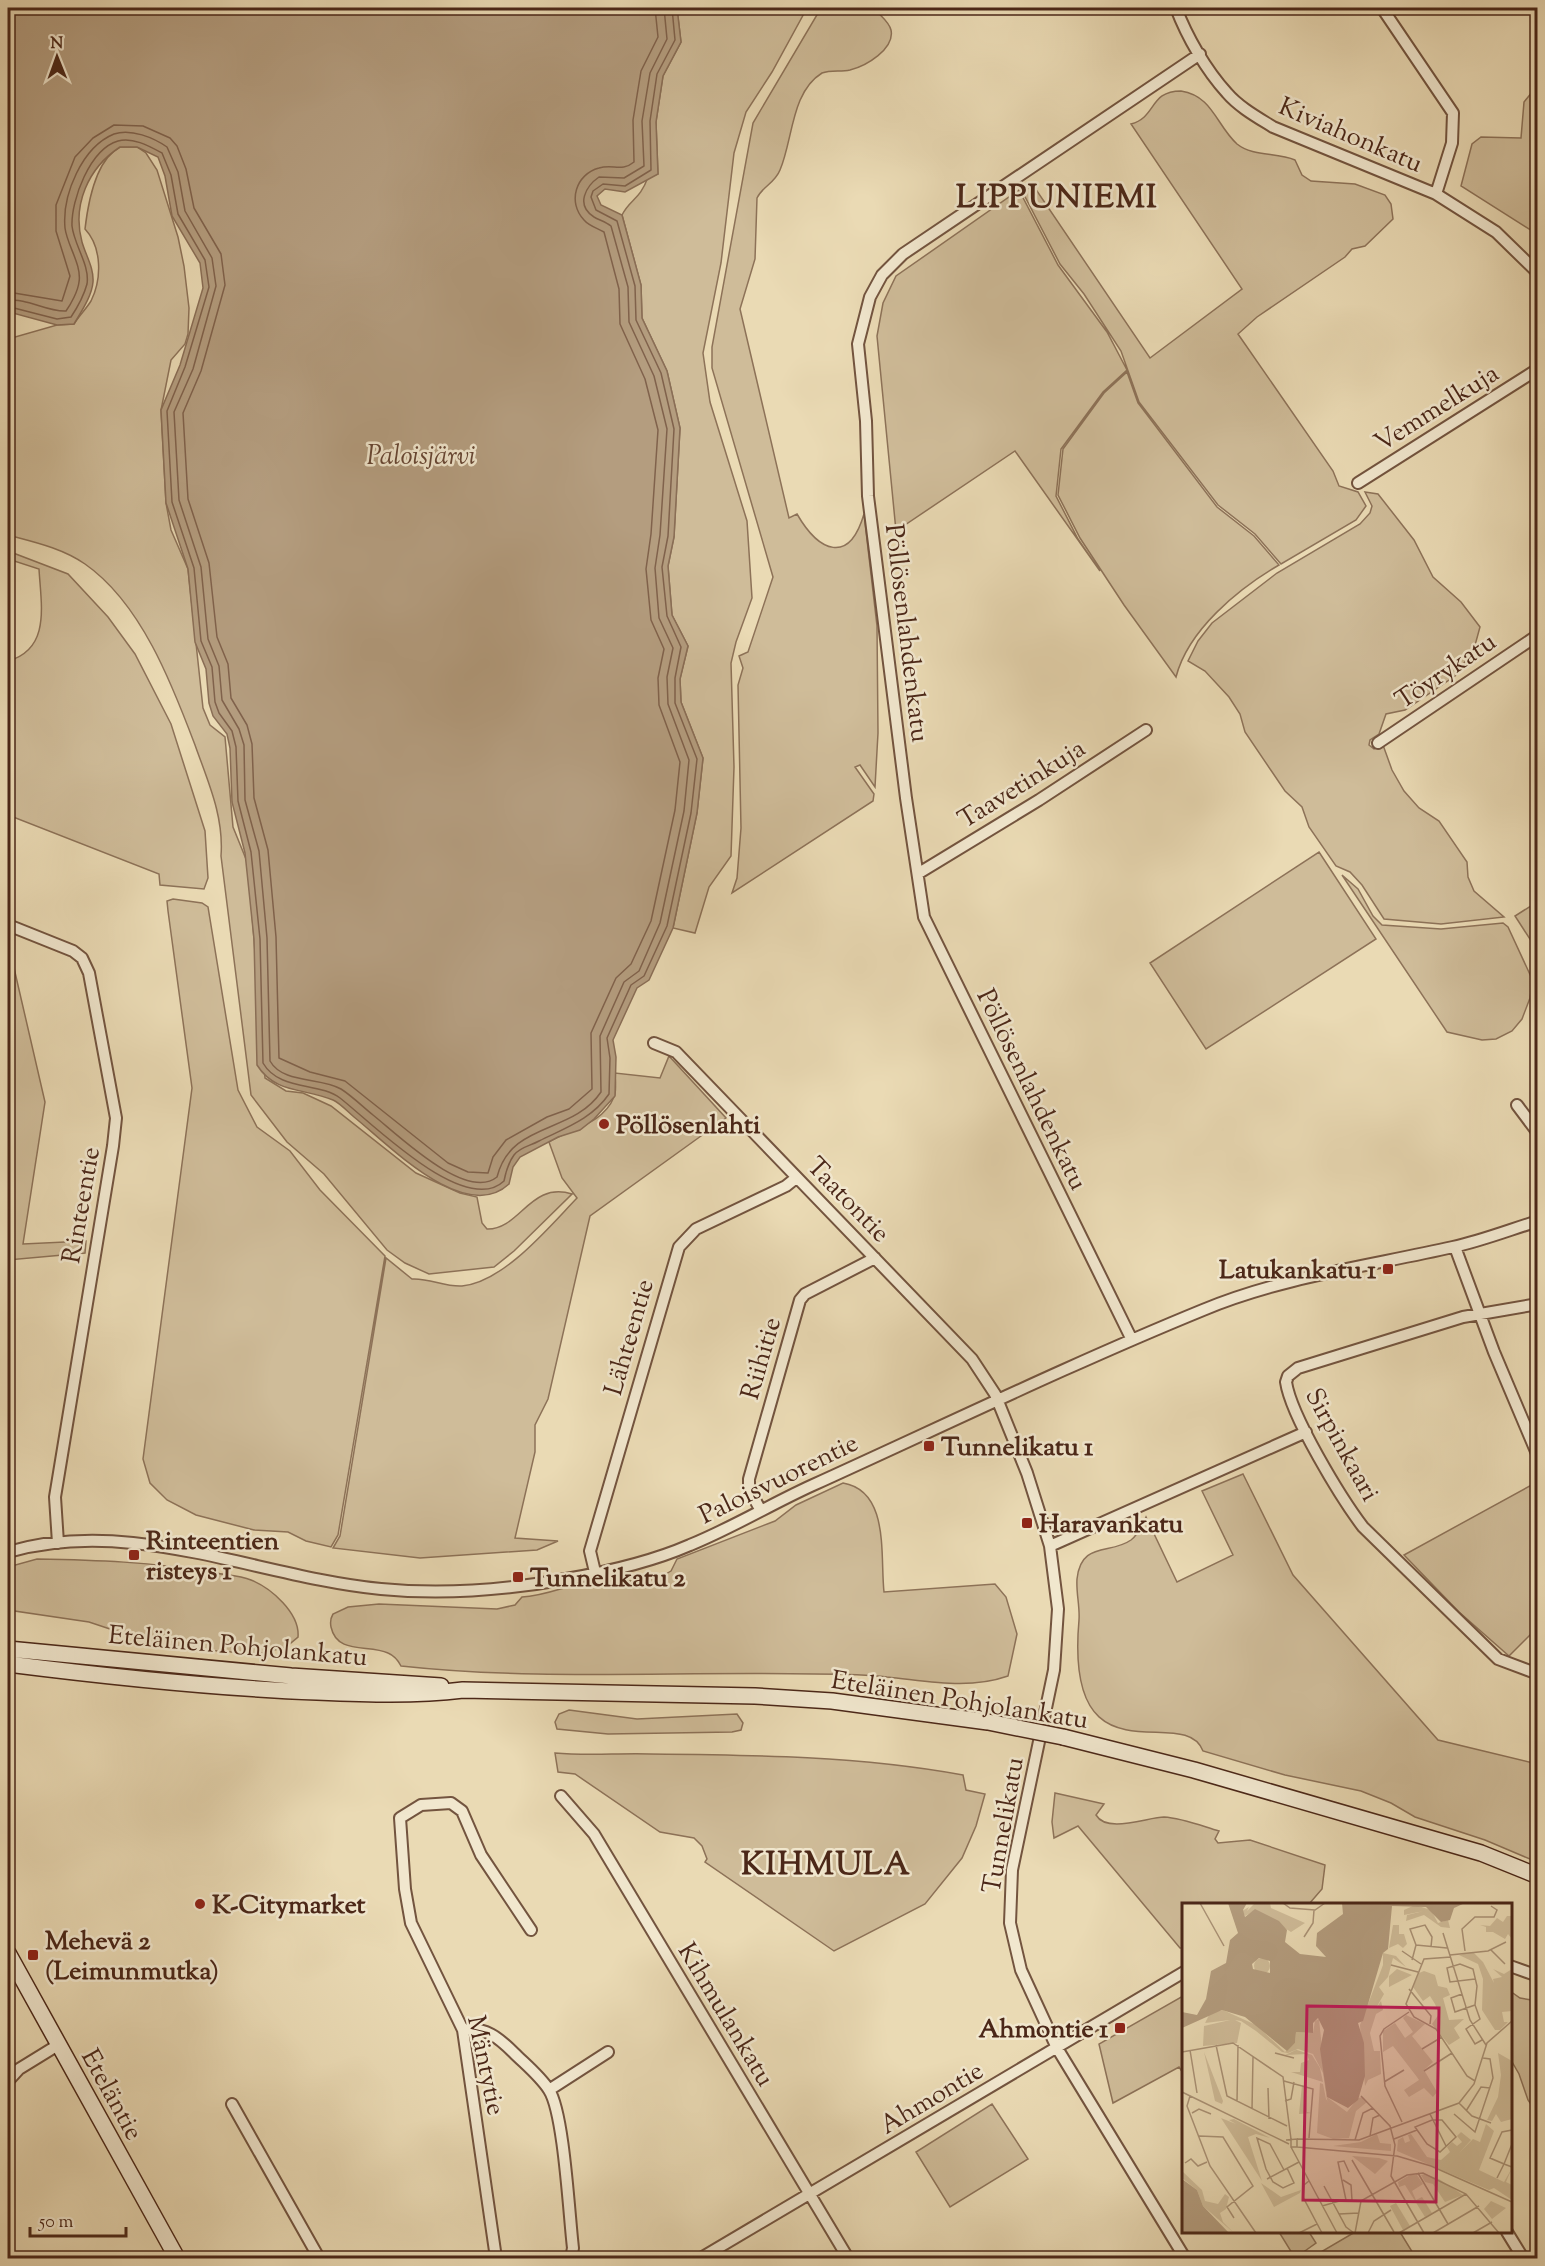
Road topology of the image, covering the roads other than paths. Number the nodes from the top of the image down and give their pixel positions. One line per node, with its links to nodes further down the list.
1 (1176, 8): 3 (street, Kiviahonkatu)
2 (1382, 8): 4 (street)
3 (1200, 54): 4 (street, Kiviahonkatu); 11 (street, Pöllösenlahdenkatu)
4 (1436, 194): 5 (street, Kiviahonkatu)
5 (1538, 273)
6 (1538, 369): 7 (street, Vemmelkuja)
7 (1358, 483)
8 (1538, 635): 10 (street, Töyrykatu)
9 (1146, 730): 11 (street, Taavetinkuja)
10 (1378, 743)
11 (919, 873): 22 (street, Pöllösenlahdenkatu)
12 (8, 925): 27 (street, Rinteentie)
13 (654, 1042): 16 (street, Taatontie)
14 (1517, 1105): 15 (street)
15 (1538, 1133)
16 (796, 1178): 19 (street, Taatontie); 30 (street, Lähteentie)
17 (1538, 1221): 18 (street, Paloisvuorentie)
18 (1455, 1247): 21 (street); 22 (street, Paloisvuorentie)
19 (875, 1258): 23 (street, Taatontie); 26 (street, Riihitie)
20 (1538, 1304): 21 (street, Sirpinkaari)
21 (1480, 1312): 24 (street, Sirpinkaari); 25 (street)
22 (1132, 1340): 23 (street, Paloisvuorentie)
23 (998, 1401): 26 (street, Paloisvuorentie); 28 (street, Tunnelikatu)
24 (1306, 1432): 28 (street); 33 (street, Sirpinkaari)
25 (1538, 1456)
26 (760, 1509): 30 (street, Paloisvuorentie)
27 (58, 1543): 29 (street, Paloisvuorentie); 30 (street, Paloisvuorentie)
28 (1050, 1546): 44 (street, Tunnelikatu)
29 (8, 1552)
30 (595, 1572)
31 (8, 1649): 34 (main road, Eteläinen Pohjolankatu)
32 (8, 1664): 34 (main road, Eteläinen Pohjolankatu)
33 (1538, 1674)
34 (463, 1690): 36 (main road, Eteläinen Pohjolankatu, bridge)
35 (561, 1796): 49 (street, Kihmulankatu)
36 (1538, 1876)
37 (531, 1930): 42 (street, Mäntytie)
38 (8, 1953): 43 (main road, Eteläntie)
39 (1512, 1967): 41 (street)
40 (1182, 1973): 44 (street, Ahmontie)
41 (1538, 1976)
42 (463, 2030): 47 (street); 53 (street, Mäntytie)
43 (58, 2045): 46 (street); 51 (main road, Eteläntie)
44 (1057, 2048): 49 (street, Ahmontie); 59 (street, Tunnelikatu)
45 (608, 2052): 47 (street)
46 (8, 2081)
47 (549, 2090): 56 (street)
48 (232, 2104): 52 (street)
49 (810, 2196): 57 (street, Ahmontie); 58 (street, Kihmulankatu)
50 (1508, 2233): 60 (street)
51 (177, 2259)
52 (319, 2259)
53 (496, 2259)
54 (514, 2259): 55 (street)
55 (531, 2259)
56 (572, 2259)
57 (701, 2259)
58 (848, 2259)
59 (1185, 2259)
60 (1523, 2259)

